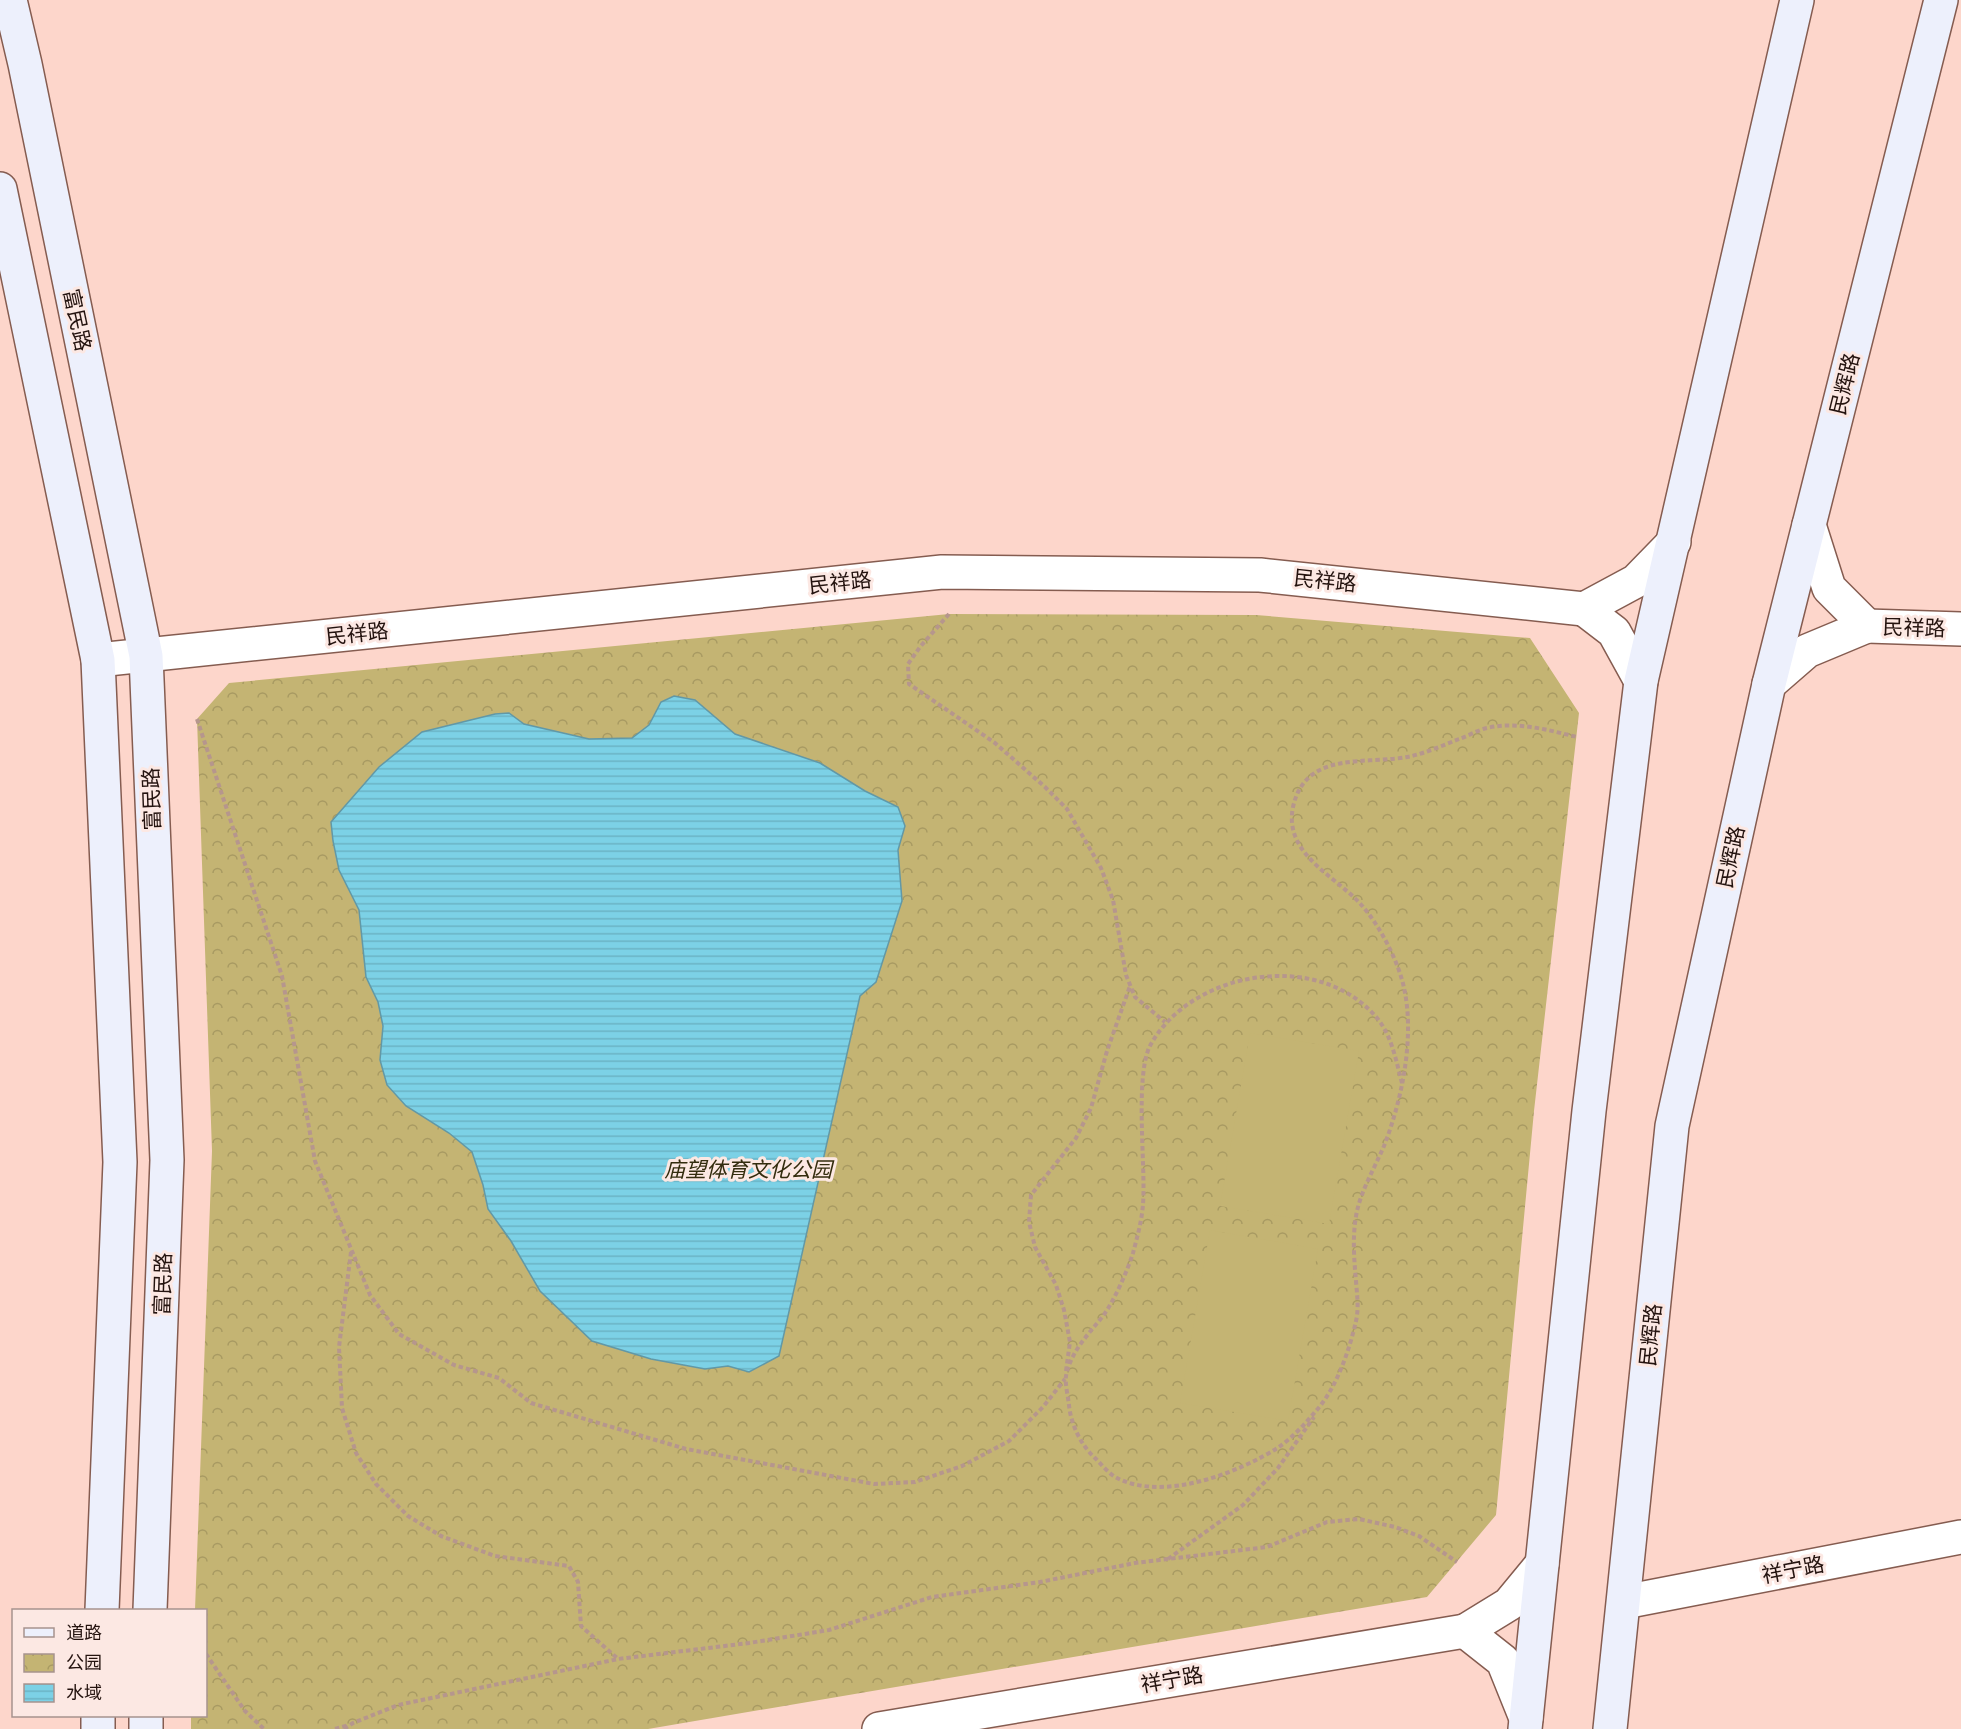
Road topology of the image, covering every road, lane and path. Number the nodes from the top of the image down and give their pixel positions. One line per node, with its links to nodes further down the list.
1 (10, 0): 11 (main road, 富民路)
2 (1797, 0): 6 (main road)
3 (1935, 7): 5 (main road, 民辉路)
4 (0, 189): 12 (main road)
5 (1809, 525): 9 (street); 14 (main road, 民辉路)
6 (1674, 542): 7 (street); 13 (main road)
7 (1584, 609): 11 (street, 民祥路); 13 (street)
8 (949, 614): 17 (path)
9 (1867, 626): 10 (street, 民祥路); 14 (street)
10 (1961, 629)
11 (146, 656): 12 (street, 民祥路); 29 (main road, 富民路)
12 (98, 660): 28 (main road)
13 (1641, 681): 26 (main road)
14 (1770, 684): 27 (main road, 民辉路)
15 (197, 719): 20 (path)
16 (1577, 737): 19 (path)
17 (1130, 986): 18 (path); 21 (path)
18 (1165, 1022): 19 (path); 21 (path)
19 (1402, 1083): 22 (path)
20 (351, 1250): 21 (path); 32 (path)
21 (1065, 1378): 22 (path)
22 (1318, 1410): 24 (path)
23 (1961, 1537): 27 (street, 祥宁路)
24 (1168, 1559): 25 (path); 32 (path)
25 (1457, 1562)
26 (1542, 1564): 30 (street); 34 (main road)
27 (1624, 1602): 39 (main road, 民辉路)
28 (102, 1609)
29 (150, 1609)
30 (1465, 1631): 34 (street); 38 (street, 祥宁路)
31 (207, 1655): 35 (path)
32 (618, 1659): 33 (path)
33 (352, 1724): 36 (path); 37 (path)
34 (1526, 1724)
35 (264, 1729)
36 (334, 1729)
37 (344, 1729)
38 (879, 1729)
39 (1610, 1729)

